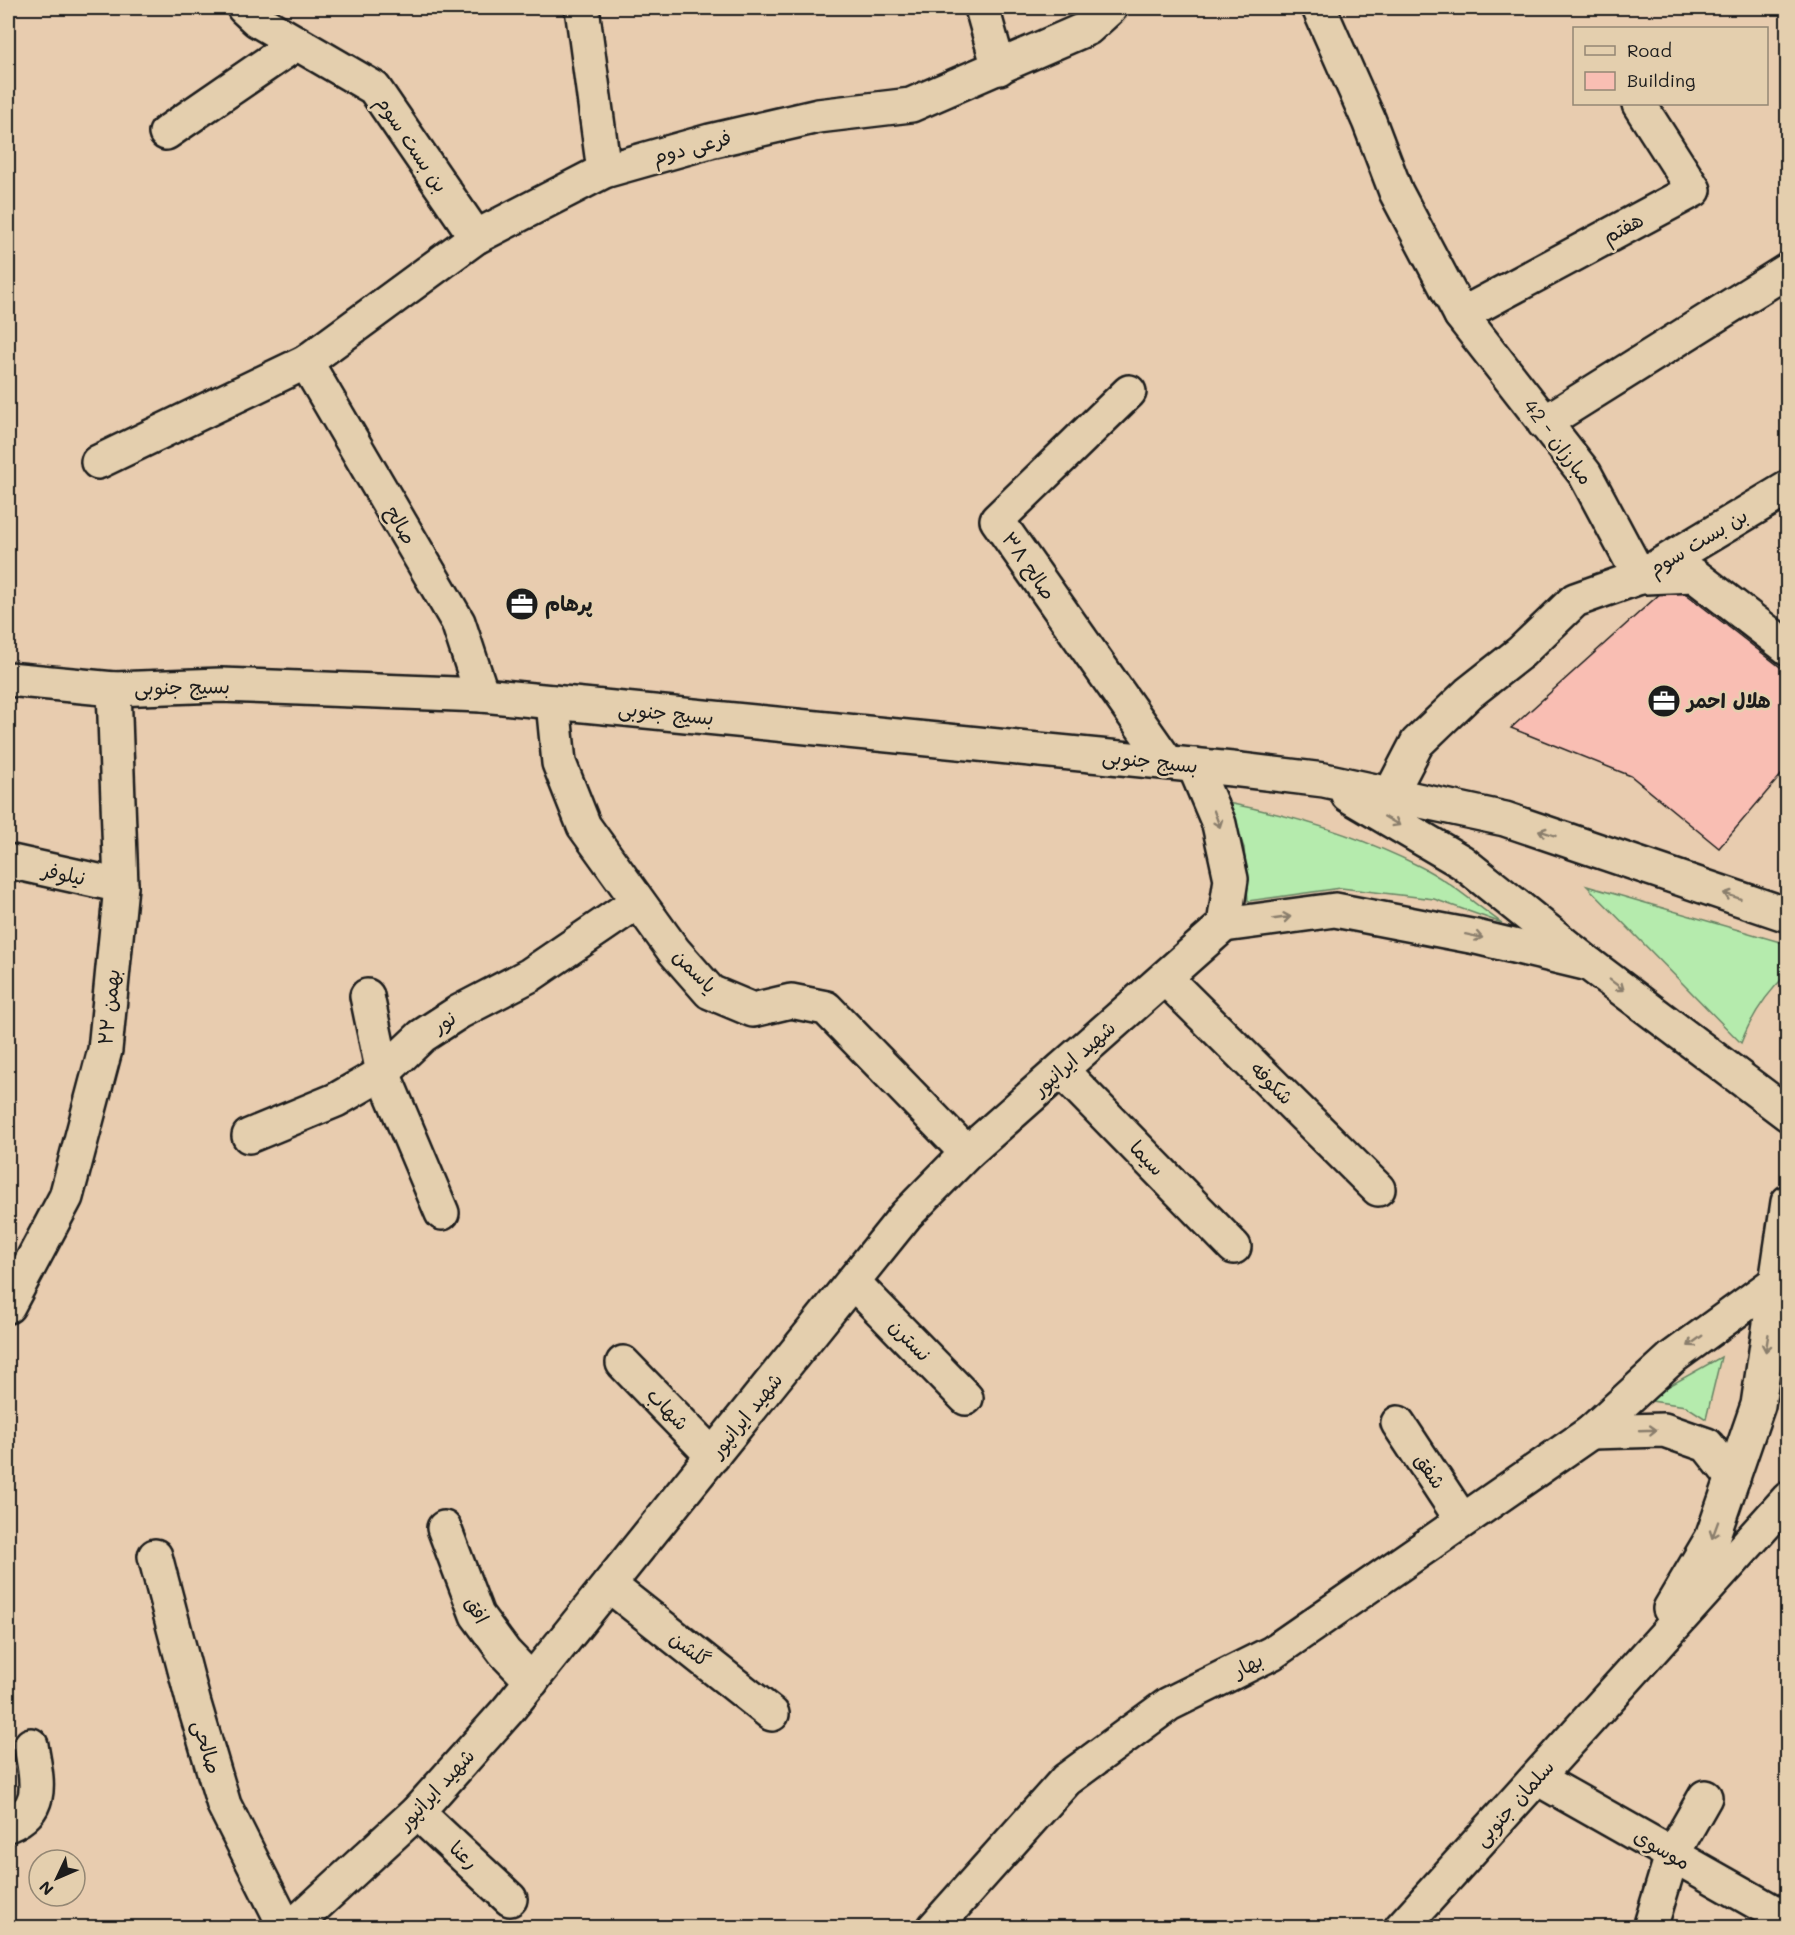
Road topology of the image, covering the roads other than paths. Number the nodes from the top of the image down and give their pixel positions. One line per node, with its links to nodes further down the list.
1 (244, 8): 6 (street, بن بست سوم)
2 (582, 8): 10 (street)
3 (982, 8): 7 (street)
4 (1110, 8): 7 (street, فرعی دوم)
5 (1319, 8): 13 (street, مبارزان - 42)
6 (297, 43): 9 (street); 11 (street, بن بست سوم)
7 (999, 68): 10 (street, فرعی دوم)
8 (1640, 105): 13 (street, هفتم)
9 (166, 133)
10 (604, 171): 11 (street, فرعی دوم)
11 (476, 237): 14 (street, فرعی دوم)
12 (1788, 270): 16 (street)
13 (1461, 315): 16 (street, مبارزان - 42)
14 (306, 362): 17 (street, فرعی دوم); 23 (street, صالح)
15 (1129, 392): 25 (street, صالح ۳۸)
16 (1544, 423): 19 (street, مبارزان - 42)
17 (98, 462)
18 (1788, 488): 19 (street, بن بست سوم)
19 (1640, 577): 20 (street); 27 (street)
20 (1788, 648)
21 (8, 679): 22 (street, بسیج جنوبی)
22 (114, 689): 23 (street, بسیج جنوبی); 29 (street, ۲۲ بهمن)
23 (482, 695): 24 (street, بسیج جنوبی)
24 (553, 702): 25 (street, بسیج جنوبی); 30 (street, یاسمن)
25 (1180, 764): 26 (street, بسیج جنوبی); 32 (street, one-way to 32)
26 (1324, 780): 27 (street, بسیج جنوبی); 33 (street, one-way to 33)
27 (1390, 795): 31 (street, بسیج جنوبی, one-way to 27)
28 (8, 861): 29 (street, نیلوفر)
29 (121, 886): 47 (street, ۲۲ بهمن)
30 (637, 902): 37 (street, نور); 40 (street, یاسمن)
31 (1788, 915)
32 (1224, 925): 33 (street, one-way to 33); 34 (street, شهید ایرانپور)
33 (1589, 964): 38 (street, one-way to 38)
34 (1165, 978): 36 (street, شهید ایرانپور); 41 (street, شکوفه)
35 (367, 996): 37 (street)
36 (1060, 1070): 40 (street, شهید ایرانپور); 44 (street, سیما)
37 (383, 1073): 39 (street, نور); 43 (street)
38 (1788, 1114)
39 (249, 1136)
40 (967, 1153): 45 (street, شهید ایرانپور)
41 (1378, 1189)
42 (1788, 1202): 46 (street)
43 (441, 1213)
44 (1234, 1247)
45 (853, 1282): 49 (street, نسترن); 52 (street, شهید ایرانپور)
46 (1776, 1282): 51 (street, بهار, one-way to 51); 53 (street, one-way to 53)
47 (8, 1306)
48 (623, 1363): 52 (street, شهاب)
49 (966, 1398)
50 (1398, 1423): 55 (street, شفق)
51 (1591, 1432): 53 (street, one-way to 53); 55 (street, بهار)
52 (713, 1456): 58 (street, شهید ایرانپور)
53 (1733, 1478): 59 (street, one-way to 59)
54 (1788, 1499): 59 (street)
55 (1462, 1520): 72 (street, بهار)
56 (444, 1528): 60 (street, افق)
57 (155, 1556): 70 (street, صالحی)
58 (609, 1585): 60 (street, شهید ایرانپور); 61 (street, گلشن)
59 (1627, 1679): 63 (street, سلمان جنوبی)
60 (532, 1681): 65 (street, شهید ایرانپور)
61 (772, 1714)
62 (31, 1745): 66 (street)
63 (1537, 1778): 67 (street, موسوی); 73 (street, سلمان جنوبی)
64 (1705, 1797): 67 (street)
65 (417, 1812): 68 (street, رعنا); 71 (street, شهید ایرانپور)
66 (8, 1825)
67 (1672, 1855): 69 (street, موسوی); 74 (street)
68 (510, 1899)
69 (1788, 1920)
70 (286, 1928)
71 (291, 1928)
72 (934, 1928)
73 (1401, 1928)
74 (1650, 1928)

